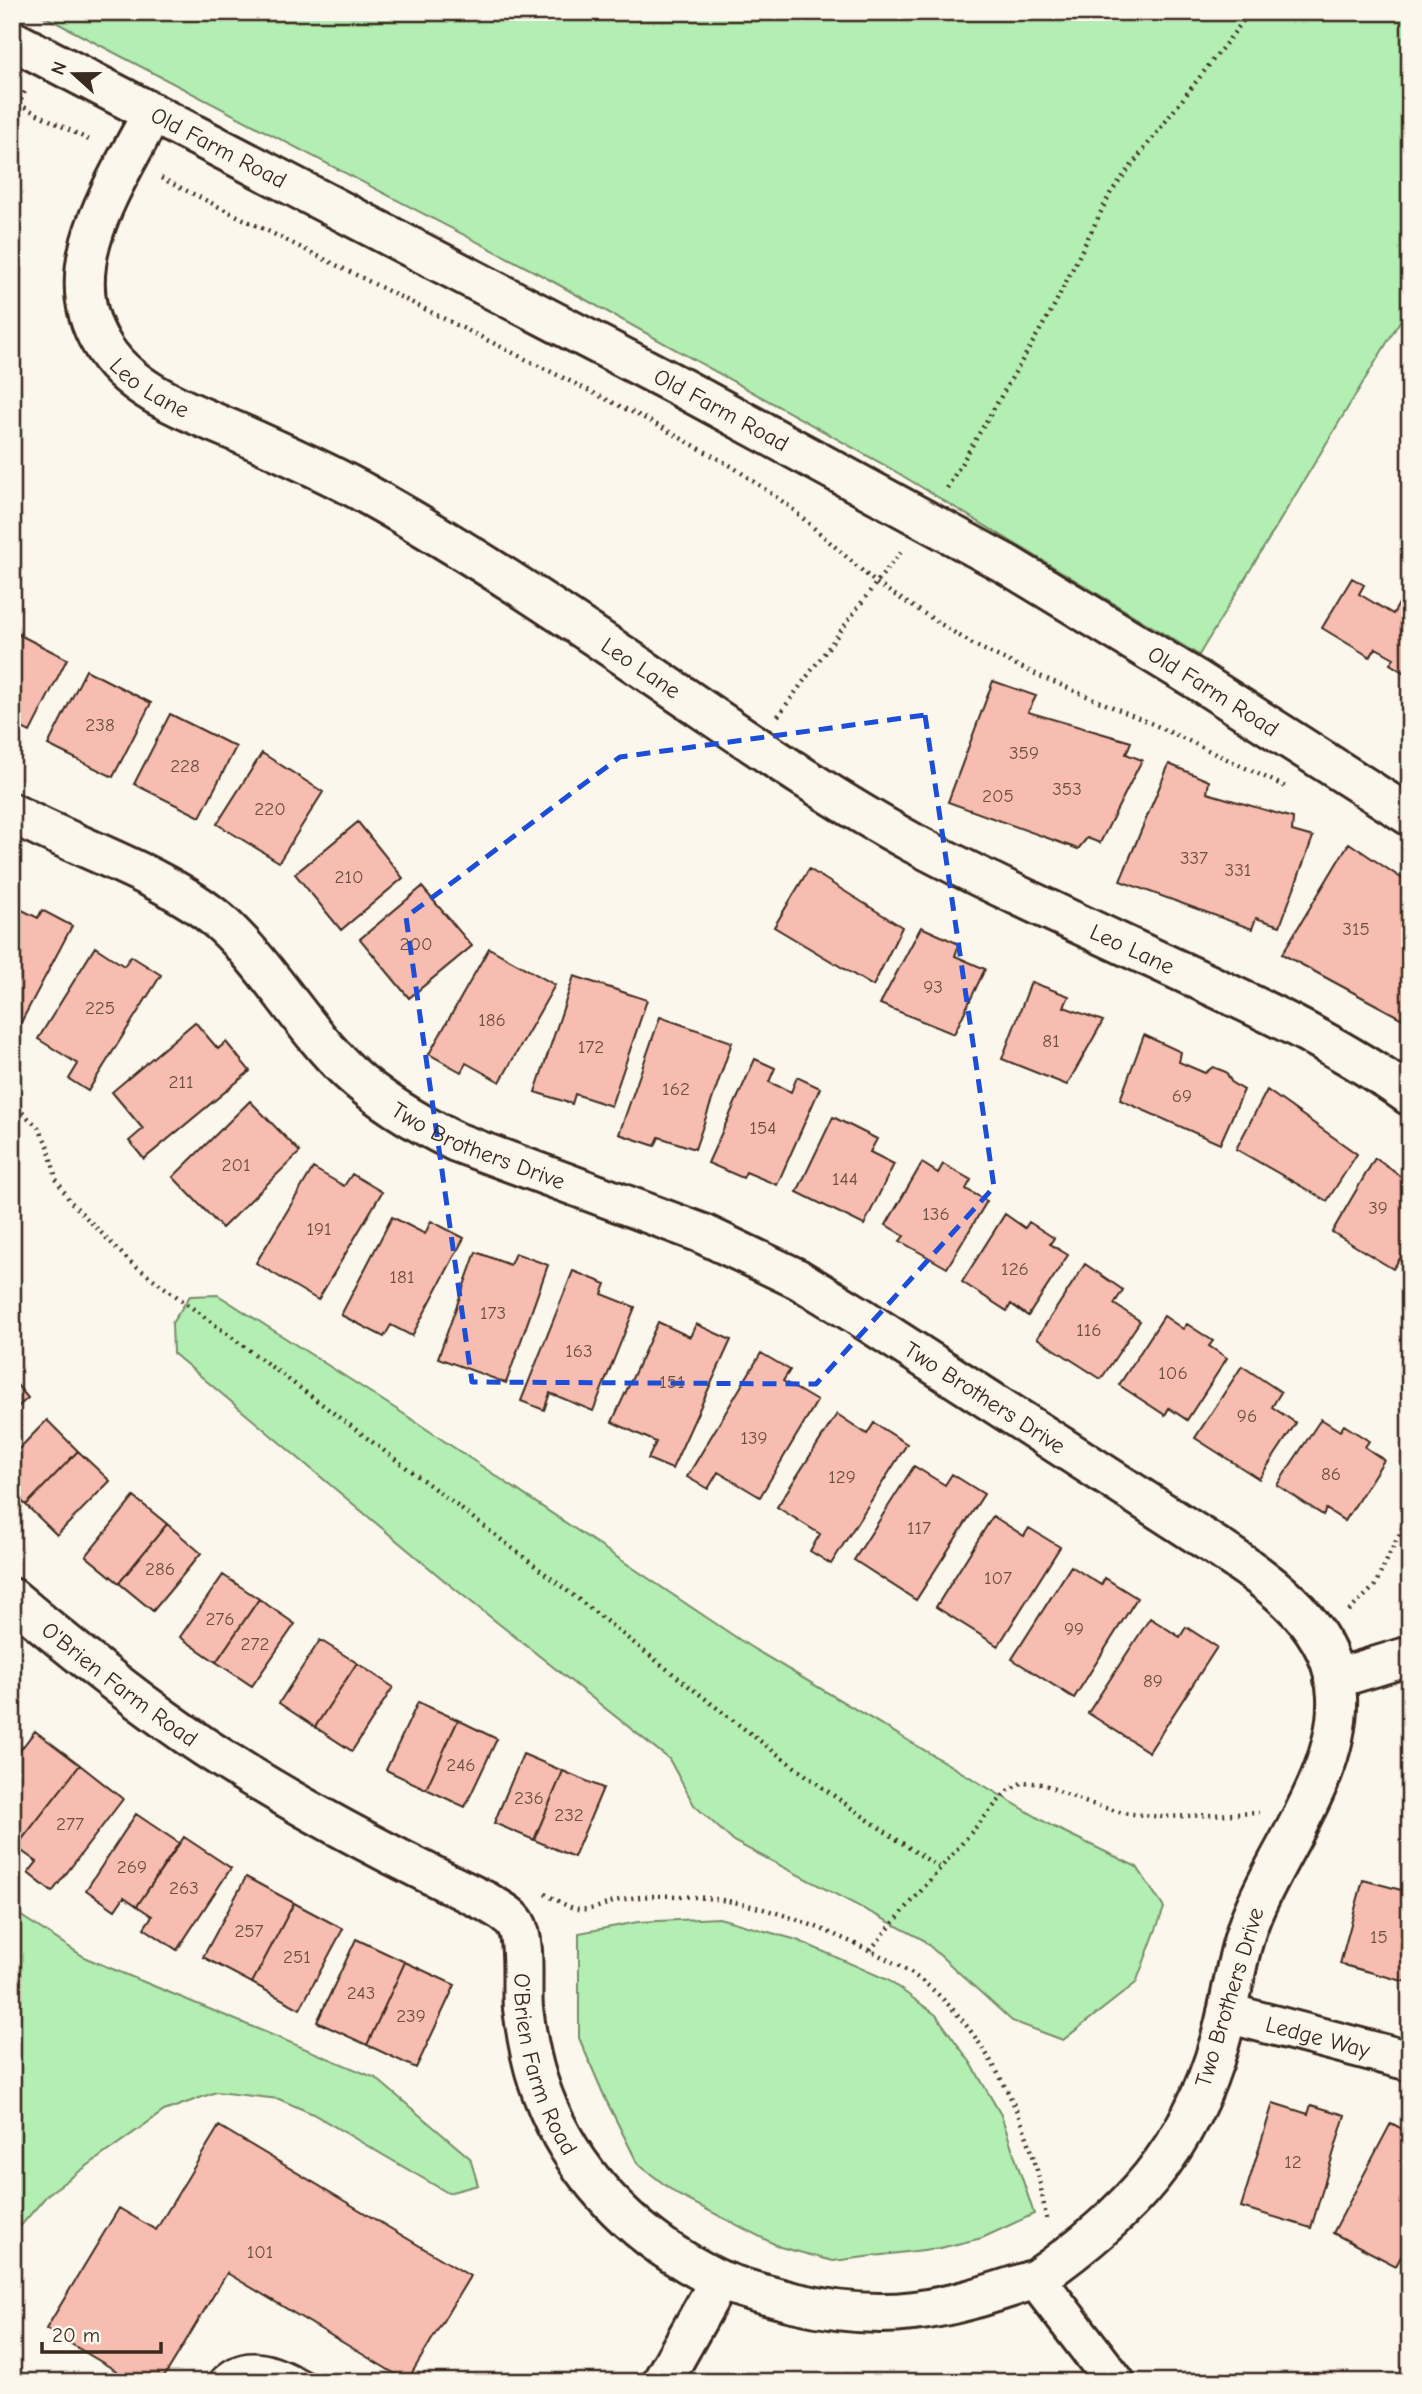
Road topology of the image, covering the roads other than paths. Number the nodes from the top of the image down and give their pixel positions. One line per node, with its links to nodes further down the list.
1 (12, 40): 2 (street, Old Farm Road)
2 (152, 113): 4 (street, Old Farm Road); 5 (street, Leo Lane)
3 (12, 813): 8 (street, Two Brothers Drive)
4 (1410, 816)
5 (1410, 1096)
6 (12, 1598): 12 (street, O'Brien Farm Road)
7 (1410, 1656): 8 (street)
8 (1334, 1679): 9 (street, Two Brothers Drive)
9 (1227, 2013): 10 (street, Ledge Way); 11 (street, Two Brothers Drive)
10 (1410, 2061)
11 (1036, 2279): 12 (street, O'Brien Farm Road); 16 (street)
12 (719, 2281): 15 (street)
13 (218, 2382): 14 (lane)
14 (304, 2382)
15 (662, 2382)
16 (1115, 2382)

